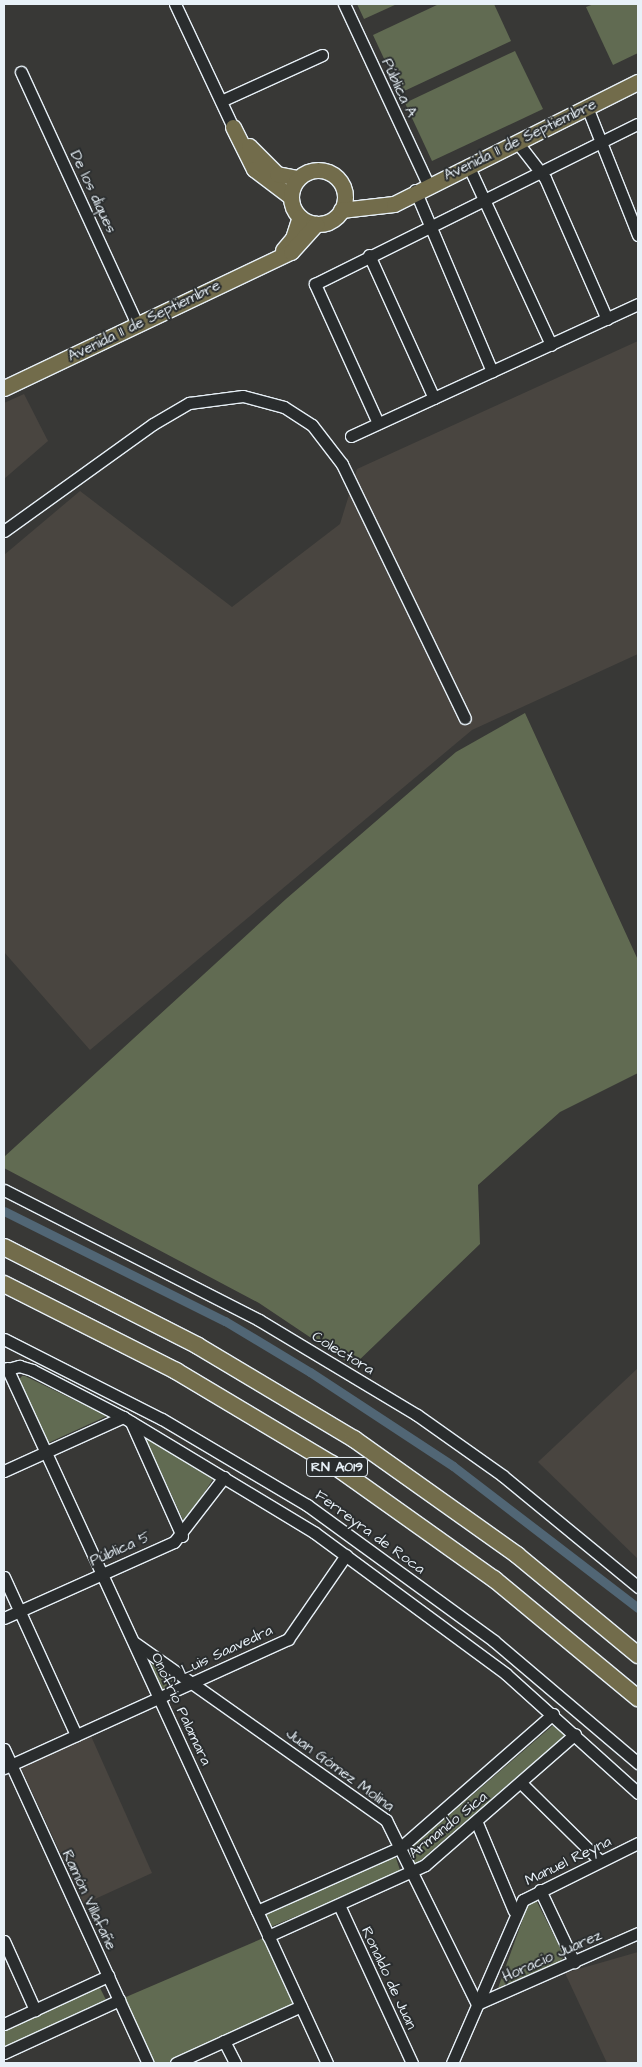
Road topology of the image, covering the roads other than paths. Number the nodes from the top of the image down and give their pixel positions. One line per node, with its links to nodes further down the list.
1 (175, 4): 6 (street)
2 (344, 4): 16 (street, Pública A)
3 (322, 55): 6 (street)
4 (21, 72): 28 (street, De los diques)
5 (638, 82): 7 (main road, Avenida 11 de Septiembre)
6 (221, 101): 9 (street)
7 (586, 108): 10 (main road, Avenida 11 de Septiembre); 11 (street)
8 (638, 124): 11 (street)
9 (232, 127): 14 (main road); 17 (main road)
10 (516, 142): 12 (main road, Avenida 11 de Septiembre); 13 (street)
11 (599, 143): 13 (street); 23 (street)
12 (468, 165): 16 (main road, Avenida 11 de Septiembre); 18 (street)
13 (539, 170): 18 (street); 27 (street)
14 (298, 178): 15 (main road); 17 (main road)
15 (344, 188): 16 (main road); 19 (main road)
16 (415, 191): 19 (main road, Avenida 11 de Septiembre); 22 (street, Pública A)
17 (290, 197): 20 (main road)
18 (485, 198): 22 (street); 29 (street)
19 (341, 210): 21 (main road)
20 (300, 217): 21 (main road); 25 (main road)
21 (316, 224): 25 (main road)
22 (430, 224): 24 (street); 30 (street, Pública A)
23 (638, 235)
24 (369, 255): 34 (street); 35 (street)
25 (264, 264): 28 (main road, Avenida 11 de Septiembre)
26 (638, 304): 27 (street)
27 (607, 319): 29 (street)
28 (137, 324): 31 (main road, Avenida 11 de Septiembre)
29 (551, 345): 30 (street)
30 (492, 371): 34 (street)
31 (24, 378): 32 (main road, Avenida 11 de Septiembre); 33 (main road, Avenida 11 de Septiembre)
32 (4, 383)
33 (4, 388)
34 (434, 398): 35 (street)
35 (378, 423): 36 (street)
36 (350, 436)
37 (4, 532): 38 (street)
38 (465, 718)
39 (4, 1190): 52 (street, Colectora)
40 (4, 1247): 56 (highway, RN A019)
41 (4, 1284): 59 (highway, RN A019)
42 (4, 1340): 64 (street, Ferreyra de Roca)
43 (5, 1369): 44 (street); 45 (street, Onofrio Palamara)
44 (127, 1420): 45 (street); 47 (street); 48 (street)
45 (45, 1452): 46 (street); 50 (street, Onofrio Palamara)
46 (4, 1471)
47 (224, 1477): 48 (street, Pública 5); 49 (street)
48 (182, 1536): 50 (street, Pública 5)
49 (346, 1555): 57 (street, Luis Saavedra); 60 (street)
50 (101, 1575): 53 (street, Pública 5); 55 (street, Onofrio Palamara)
51 (4, 1577): 53 (street)
52 (638, 1587)
53 (20, 1611): 54 (street, Pública 5); 62 (street)
54 (4, 1618)
55 (133, 1642): 57 (street, Juan Gómez Molina); 58 (street, Onofrio Palamara)
56 (638, 1655)
57 (191, 1683): 58 (street, Luis Saavedra); 70 (street, Juan Gómez Molina)
58 (158, 1698): 62 (street, Luis Saavedra); 75 (street, Onofrio Palamara)
59 (638, 1698)
60 (553, 1714): 61 (street); 70 (street, Armando Sica)
61 (575, 1734): 66 (street, Armando Sica); 67 (street)
62 (76, 1735): 65 (street, Luis Saavedra)
63 (4, 1749): 65 (street, Ramón Villafañe)
64 (638, 1764)
65 (7, 1766): 81 (street, Ramón Villafañe)
66 (521, 1783): 68 (street, Armando Sica); 71 (street)
67 (638, 1793)
68 (476, 1823): 72 (street, Armando Sica); 76 (street)
69 (638, 1843): 71 (street, Manuel Reyna)
70 (401, 1847): 72 (street, Juan Gómez Molina); 75 (street, Armando Sica)
71 (600, 1861): 73 (street, Manuel Reyna)
72 (413, 1872): 74 (street, Armando Sica); 83 (street, Juan Gómez Molina)
73 (540, 1890): 76 (street, Manuel Reyna); 80 (street)
74 (339, 1905): 78 (street, Armando Sica); 93 (street, Ronaldo de Juan)
75 (257, 1910): 78 (street, Onofrio Palamara)
76 (514, 1911): 83 (street)
77 (638, 1933): 80 (street, Horacio Juarez)
78 (268, 1936): 84 (street, Onofrio Palamara)
79 (4, 1942): 85 (street)
80 (574, 1962): 83 (street, Horacio Juarez)
81 (108, 1976): 82 (street, Ramón Villafañe); 85 (street)
82 (119, 2000): 88 (street); 89 (street, Ramón Villafañe)
83 (477, 2004): 94 (street)
84 (301, 2006): 87 (street); 92 (street, Onofrio Palamara)
85 (35, 2010): 86 (street)
86 (4, 2024)
87 (224, 2041): 90 (street); 91 (street)
88 (4, 2053)
89 (148, 2063)
90 (176, 2063)
91 (234, 2063)
92 (327, 2063)
93 (412, 2063)
94 (452, 2063)

